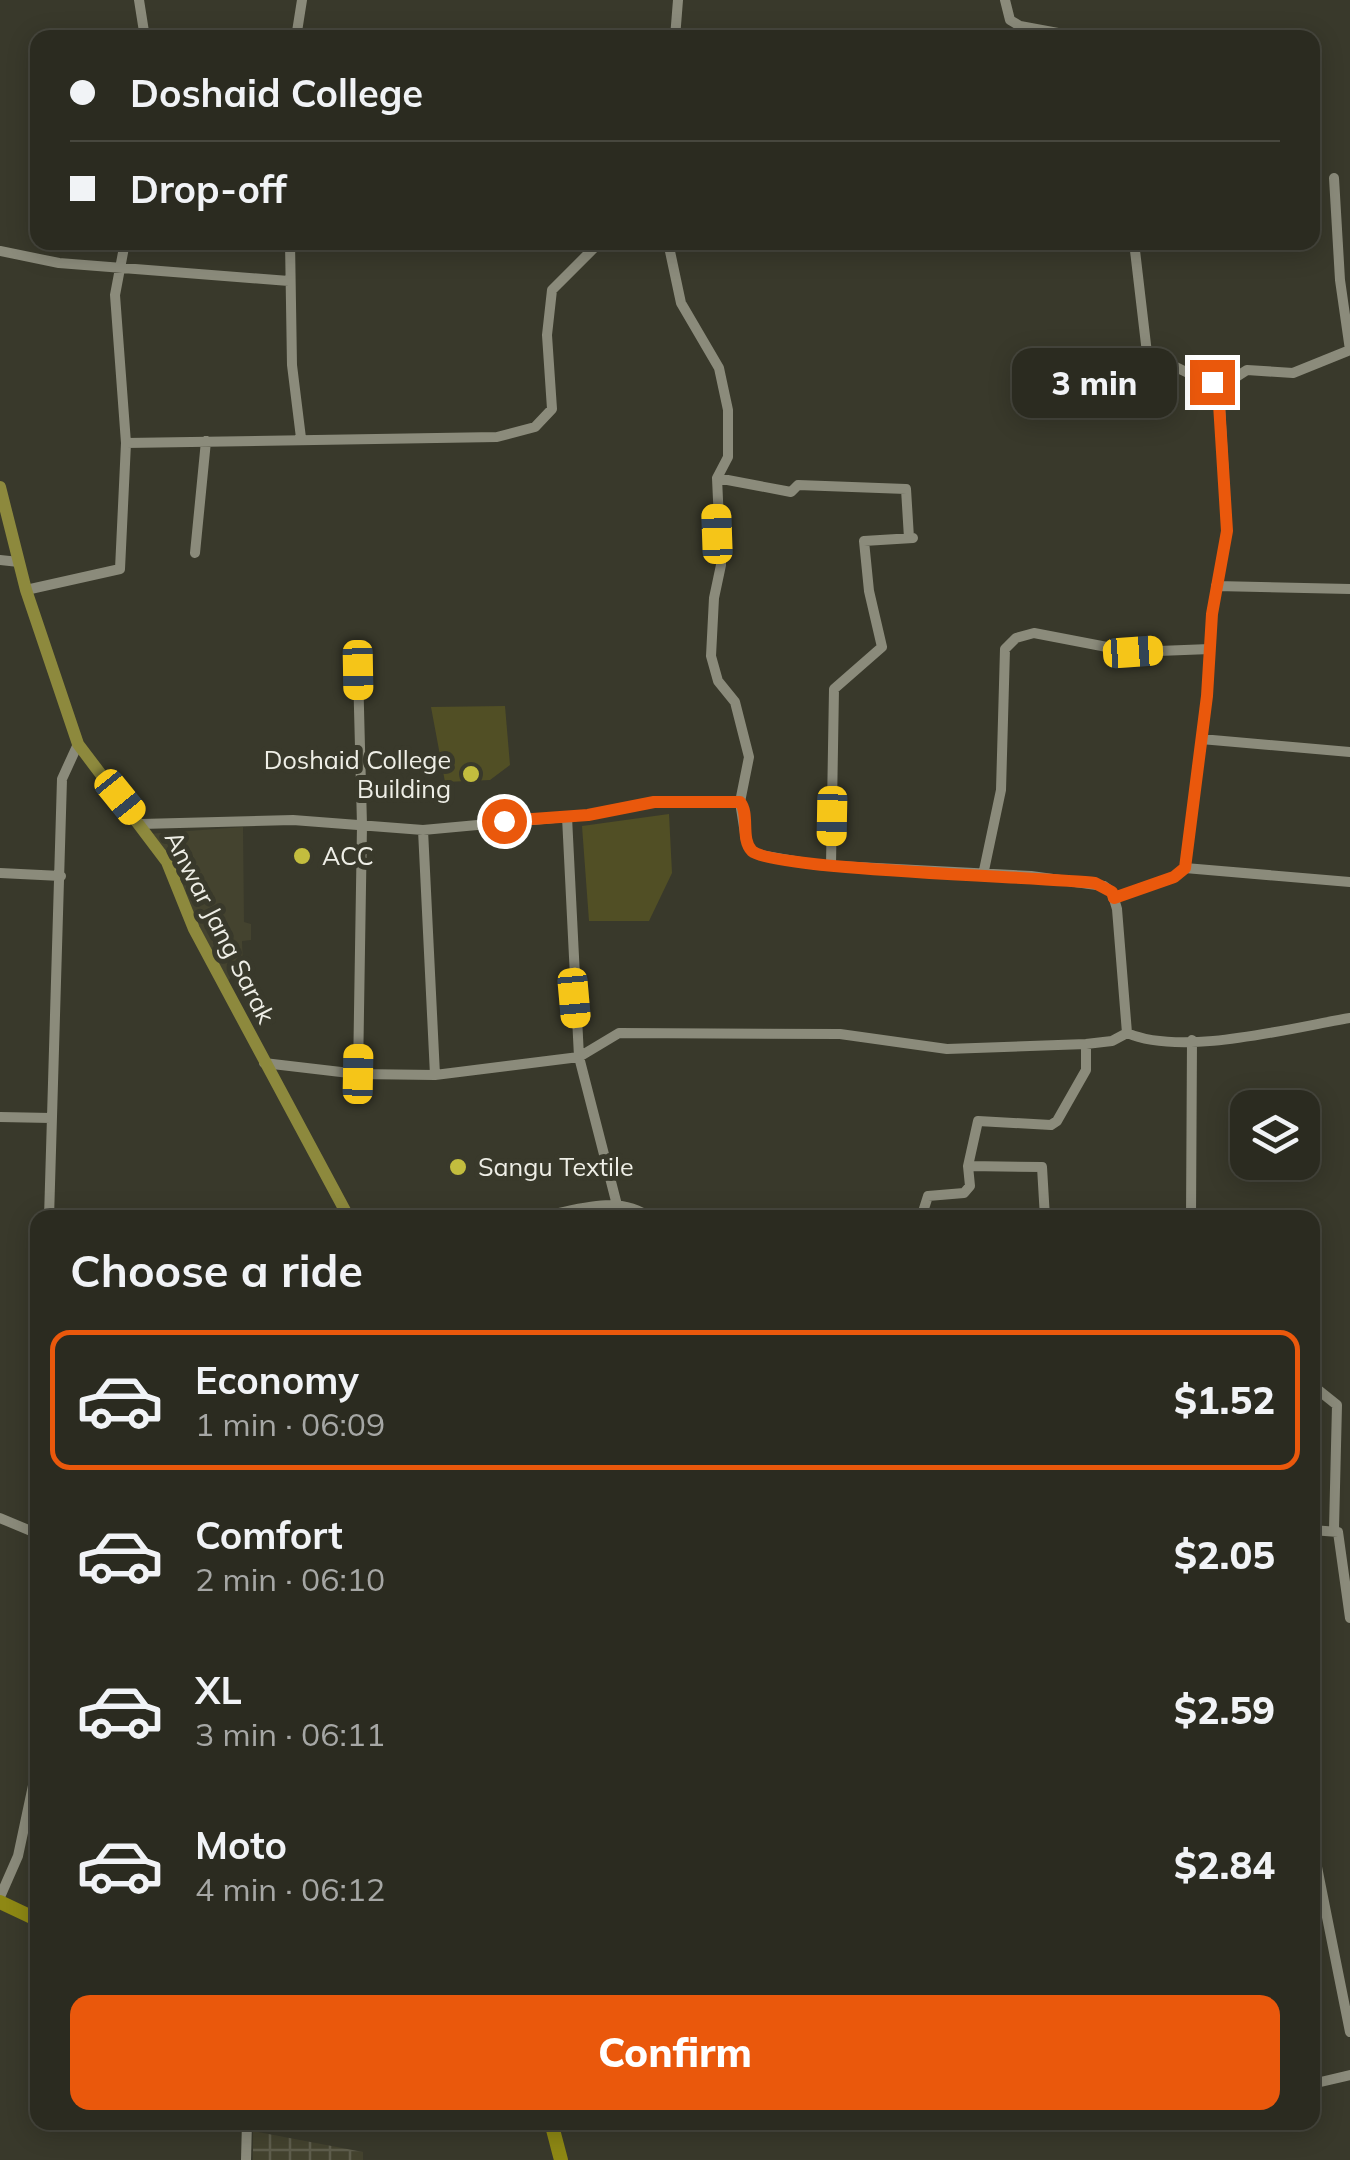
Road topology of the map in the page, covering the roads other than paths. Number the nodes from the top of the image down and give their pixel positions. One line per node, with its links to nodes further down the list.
1 (139, 0): 5 (street)
2 (302, 0): 6 (street)
3 (678, 0): 7 (street)
4 (1005, 0): 8 (street)
5 (144, 30)
6 (297, 30)
7 (676, 30)
8 (1042, 30)
9 (1334, 178): 18 (street)
10 (125, 250): 16 (street)
11 (290, 250): 17 (street)
12 (592, 250): 20 (street)
13 (670, 250): 23 (street)
14 (1135, 250): 19 (street)
15 (0, 251): 16 (street)
16 (123, 270): 17 (street); 22 (street)
17 (289, 282): 20 (street)
18 (1350, 350): 19 (street)
19 (1218, 388): 28 (street)
20 (301, 438): 21 (street)
21 (206, 442): 22 (street); 25 (street)
22 (126, 443): 30 (street)
23 (717, 478): 36 (street); 41 (street)
24 (0, 488): 27 (main road, Anwar Jang Sarak)
25 (195, 553)
26 (0, 560): 27 (street)
27 (19, 562): 30 (main road, Anwar Jang Sarak)
28 (1216, 586): 29 (street); 31 (street)
29 (1350, 589)
30 (26, 590): 34 (main road, Anwar Jang Sarak)
31 (1210, 648): 33 (street); 44 (street)
32 (358, 670): 39 (street)
33 (1201, 739): 35 (street); 42 (street)
34 (78, 744): 38 (main road, Anwar Jang Sarak); 45 (street)
35 (1350, 752)
36 (740, 802): 37 (street); 41 (street)
37 (566, 817): 40 (street); 52 (street)
38 (141, 824): 39 (street); 53 (main road, Anwar Jang Sarak)
39 (362, 825): 40 (street); 54 (street)
40 (423, 830): 55 (street)
41 (831, 866): 44 (street)
42 (1185, 868): 46 (street); 47 (street)
43 (0, 874): 45 (street)
44 (983, 875): 47 (street)
45 (61, 876): 57 (street)
46 (1350, 882)
47 (1114, 898): 49 (street)
48 (1350, 1018): 50 (street)
49 (1126, 1033): 50 (street); 51 (street)
50 (1192, 1040): 66 (street)
51 (1086, 1044): 52 (street); 58 (street)
52 (579, 1056): 55 (street); 59 (street)
53 (264, 1063): 54 (street); 61 (main road, Anwar Jang Sarak)
54 (358, 1074): 55 (street)
55 (435, 1075)
56 (0, 1117): 57 (street)
57 (51, 1118): 60 (street)
58 (968, 1166): 64 (street); 65 (street)
59 (617, 1205): 62 (street); 63 (street)
60 (49, 1210)
61 (346, 1210)
62 (586, 1210)
63 (641, 1210)
64 (924, 1210)
65 (1044, 1210)
66 (1190, 1210)
67 (1320, 1391): 68 (street)
68 (1337, 1413): 69 (street); 71 (street)
69 (1350, 1413)
70 (0, 1518): 73 (street)
71 (1334, 1529): 72 (street); 74 (street)
72 (1320, 1530)
73 (30, 1531)
74 (1350, 1618)
75 (30, 1800): 77 (street)
76 (1320, 1882): 79 (street)
77 (0, 1900): 78 (highway)
78 (30, 1916)
79 (1350, 2032)
80 (1350, 2075): 81 (street)
81 (1320, 2082)
82 (246, 2130): 84 (street)
83 (553, 2130): 85 (highway)
84 (246, 2160)
85 (560, 2160)

